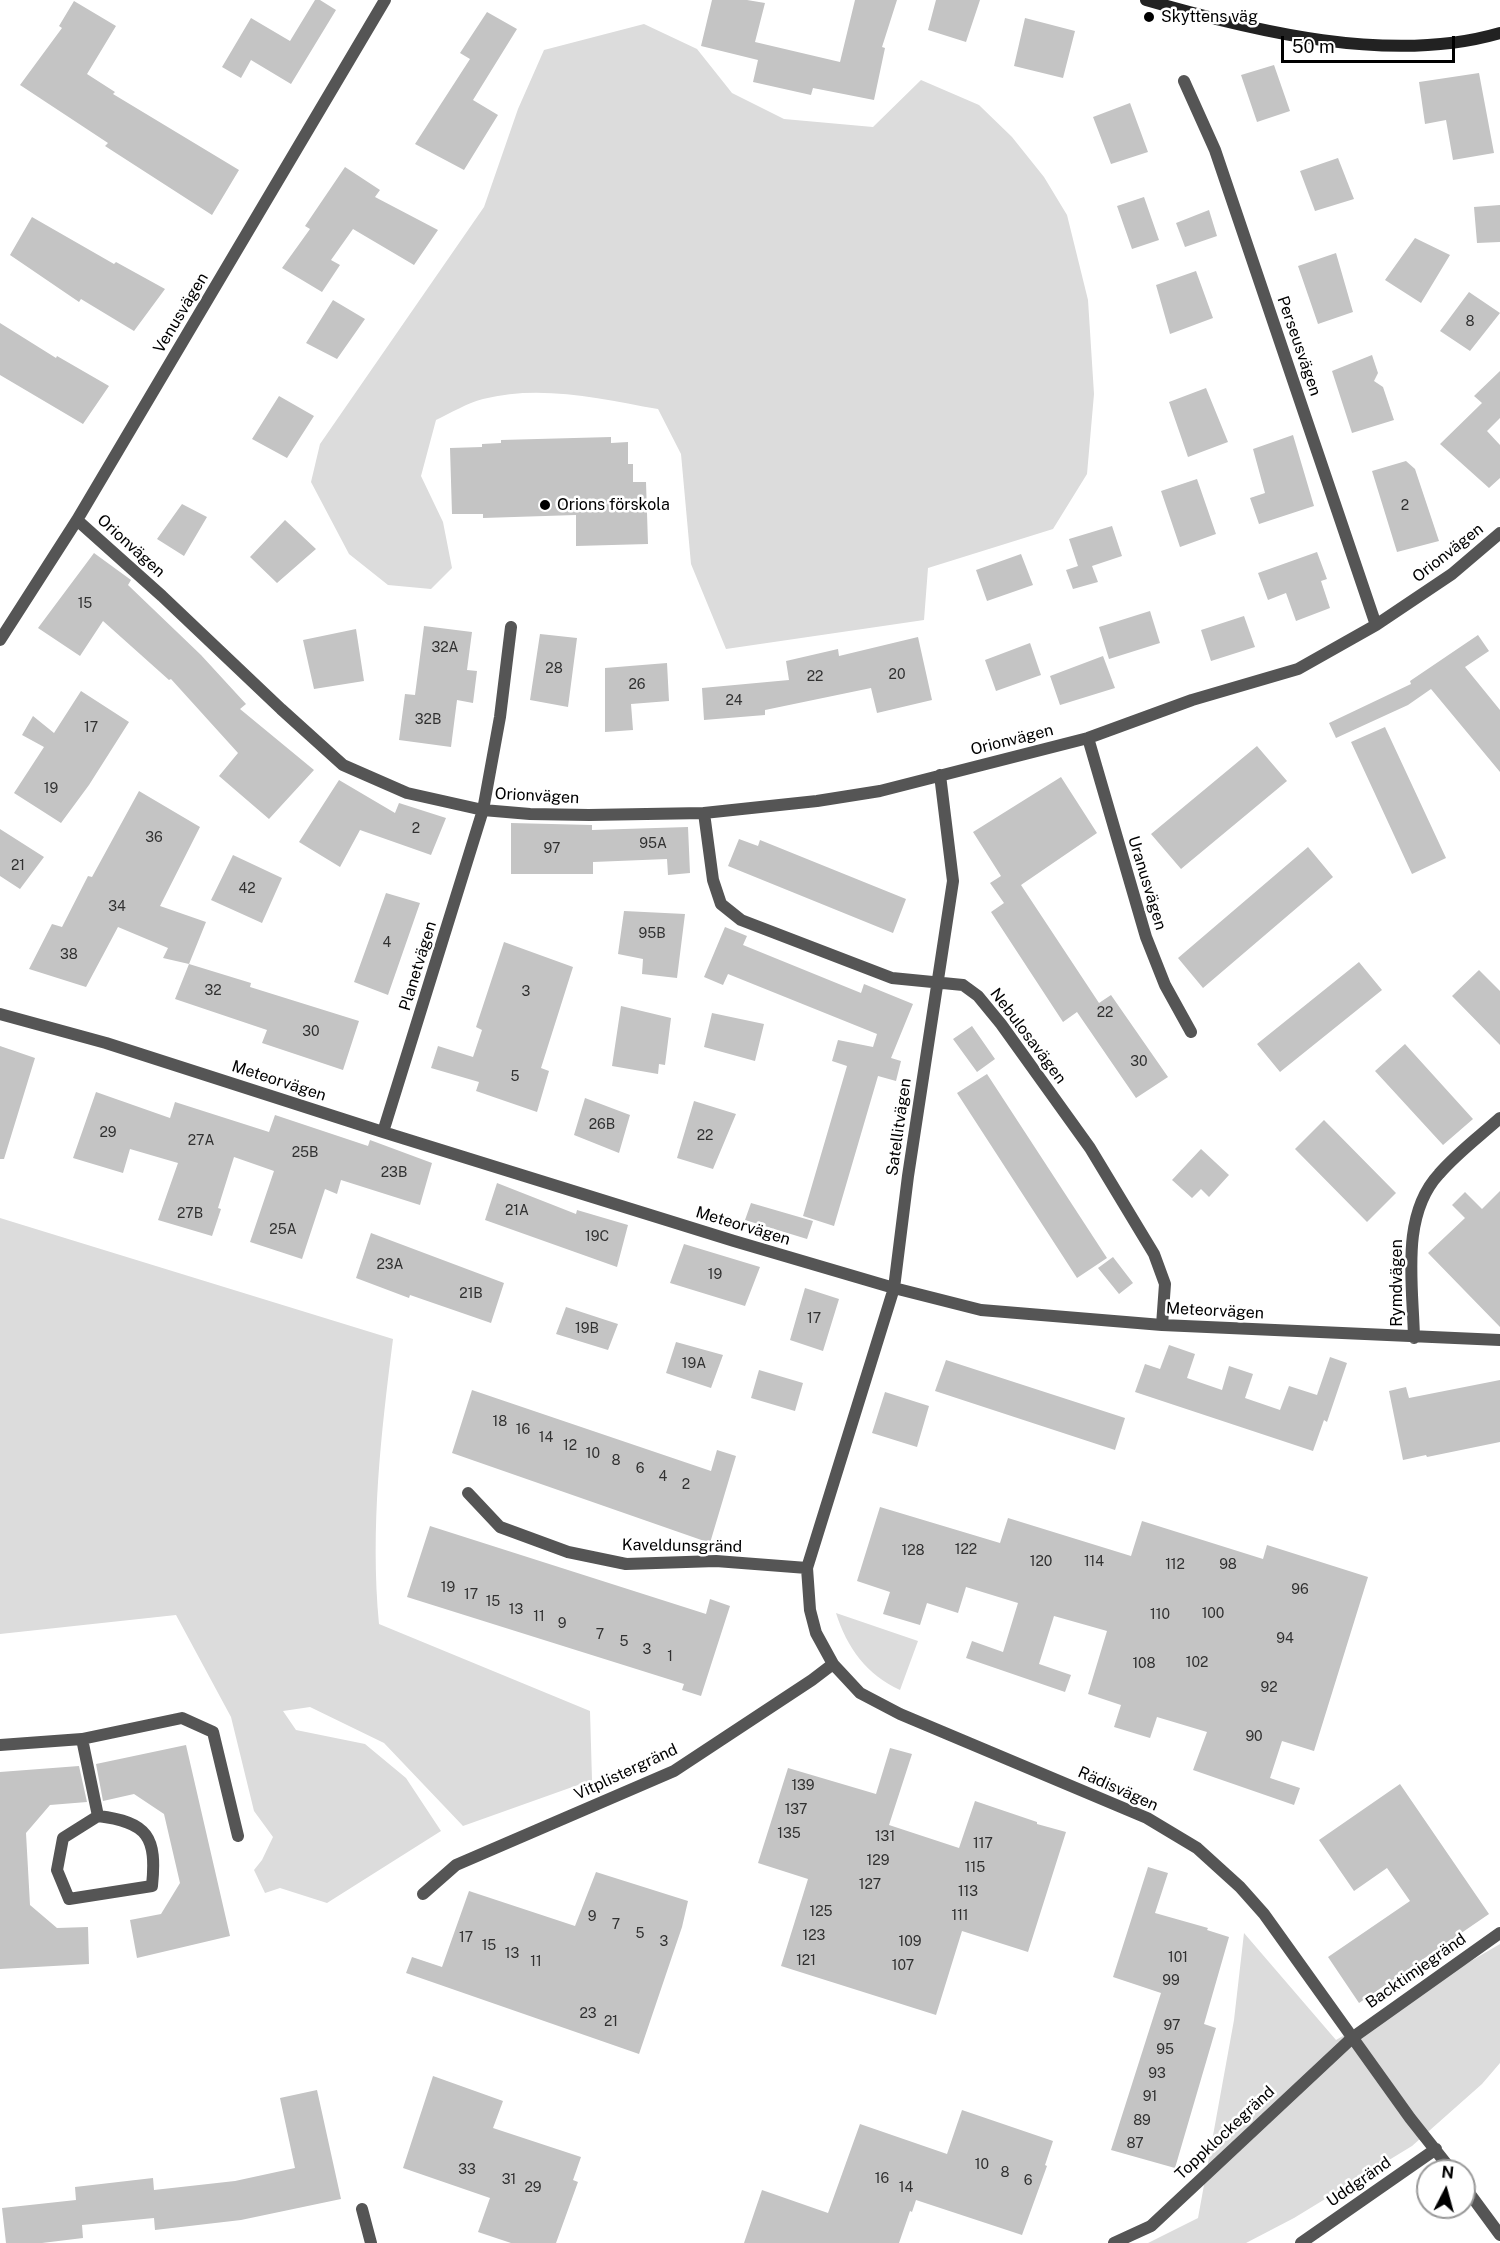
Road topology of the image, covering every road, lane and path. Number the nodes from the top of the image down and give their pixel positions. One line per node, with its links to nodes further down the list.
1 (385, 0): 5 (street, Venusvägen)
2 (1146, 0): 3 (street)
3 (1500, 33)
4 (1184, 81): 7 (street, Perseusvägen)
5 (77, 520): 9 (street, Venusvägen); 12 (street, Orionvägen)
6 (1500, 533): 7 (street, Orionvägen)
7 (1377, 625): 10 (street, Orionvägen)
8 (511, 627): 12 (street, Orionvägen)
9 (0, 640)
10 (1088, 738): 11 (street, Orionvägen); 16 (street, Uranusvägen)
11 (940, 775): 13 (street, Orionvägen); 14 (street, Satellitvägen)
12 (483, 810): 13 (street, Orionvägen); 18 (street, Planetvägen)
13 (704, 813): 14 (street, Nebulosavägen)
14 (937, 982): 19 (street, Satellitvägen); 20 (street, Nebulosavägen)
15 (0, 1014): 18 (street, Meteorvägen)
16 (1191, 1032)
17 (1500, 1118): 21 (street, Rymdvägen)
18 (383, 1132): 19 (street, Meteorvägen)
19 (894, 1288): 20 (street, Meteorvägen); 23 (street, Satellitvägen)
20 (1162, 1325): 21 (street, Meteorvägen)
21 (1414, 1338): 22 (street, Meteorvägen)
22 (1500, 1340)
23 (834, 1478): 25 (street, Rädisvägen)
24 (468, 1493): 25 (street, Kaveldunsgränd)
25 (807, 1568): 26 (street, Rädisvägen)
26 (833, 1664): 31 (street, Vitplistergränd); 33 (street, Rädisvägen)
27 (82, 1739): 28 (street); 29 (street); 30 (street)
28 (0, 1745)
29 (98, 1816): 29 (street)
30 (238, 1836)
31 (423, 1894)
32 (1500, 1933): 33 (street, Backtimjegränd)
33 (1352, 2037): 34 (street, Rädisvägen); 40 (street, Toppklockegränd)
34 (1436, 2149): 35 (street, Rädisvägen); 41 (street, Uddgränd)
35 (1443, 2159)
36 (1476, 2202): 38 (street)
37 (362, 2209): 39 (street)
38 (1500, 2235)
39 (371, 2243)
40 (1114, 2243)
41 (1301, 2243)

